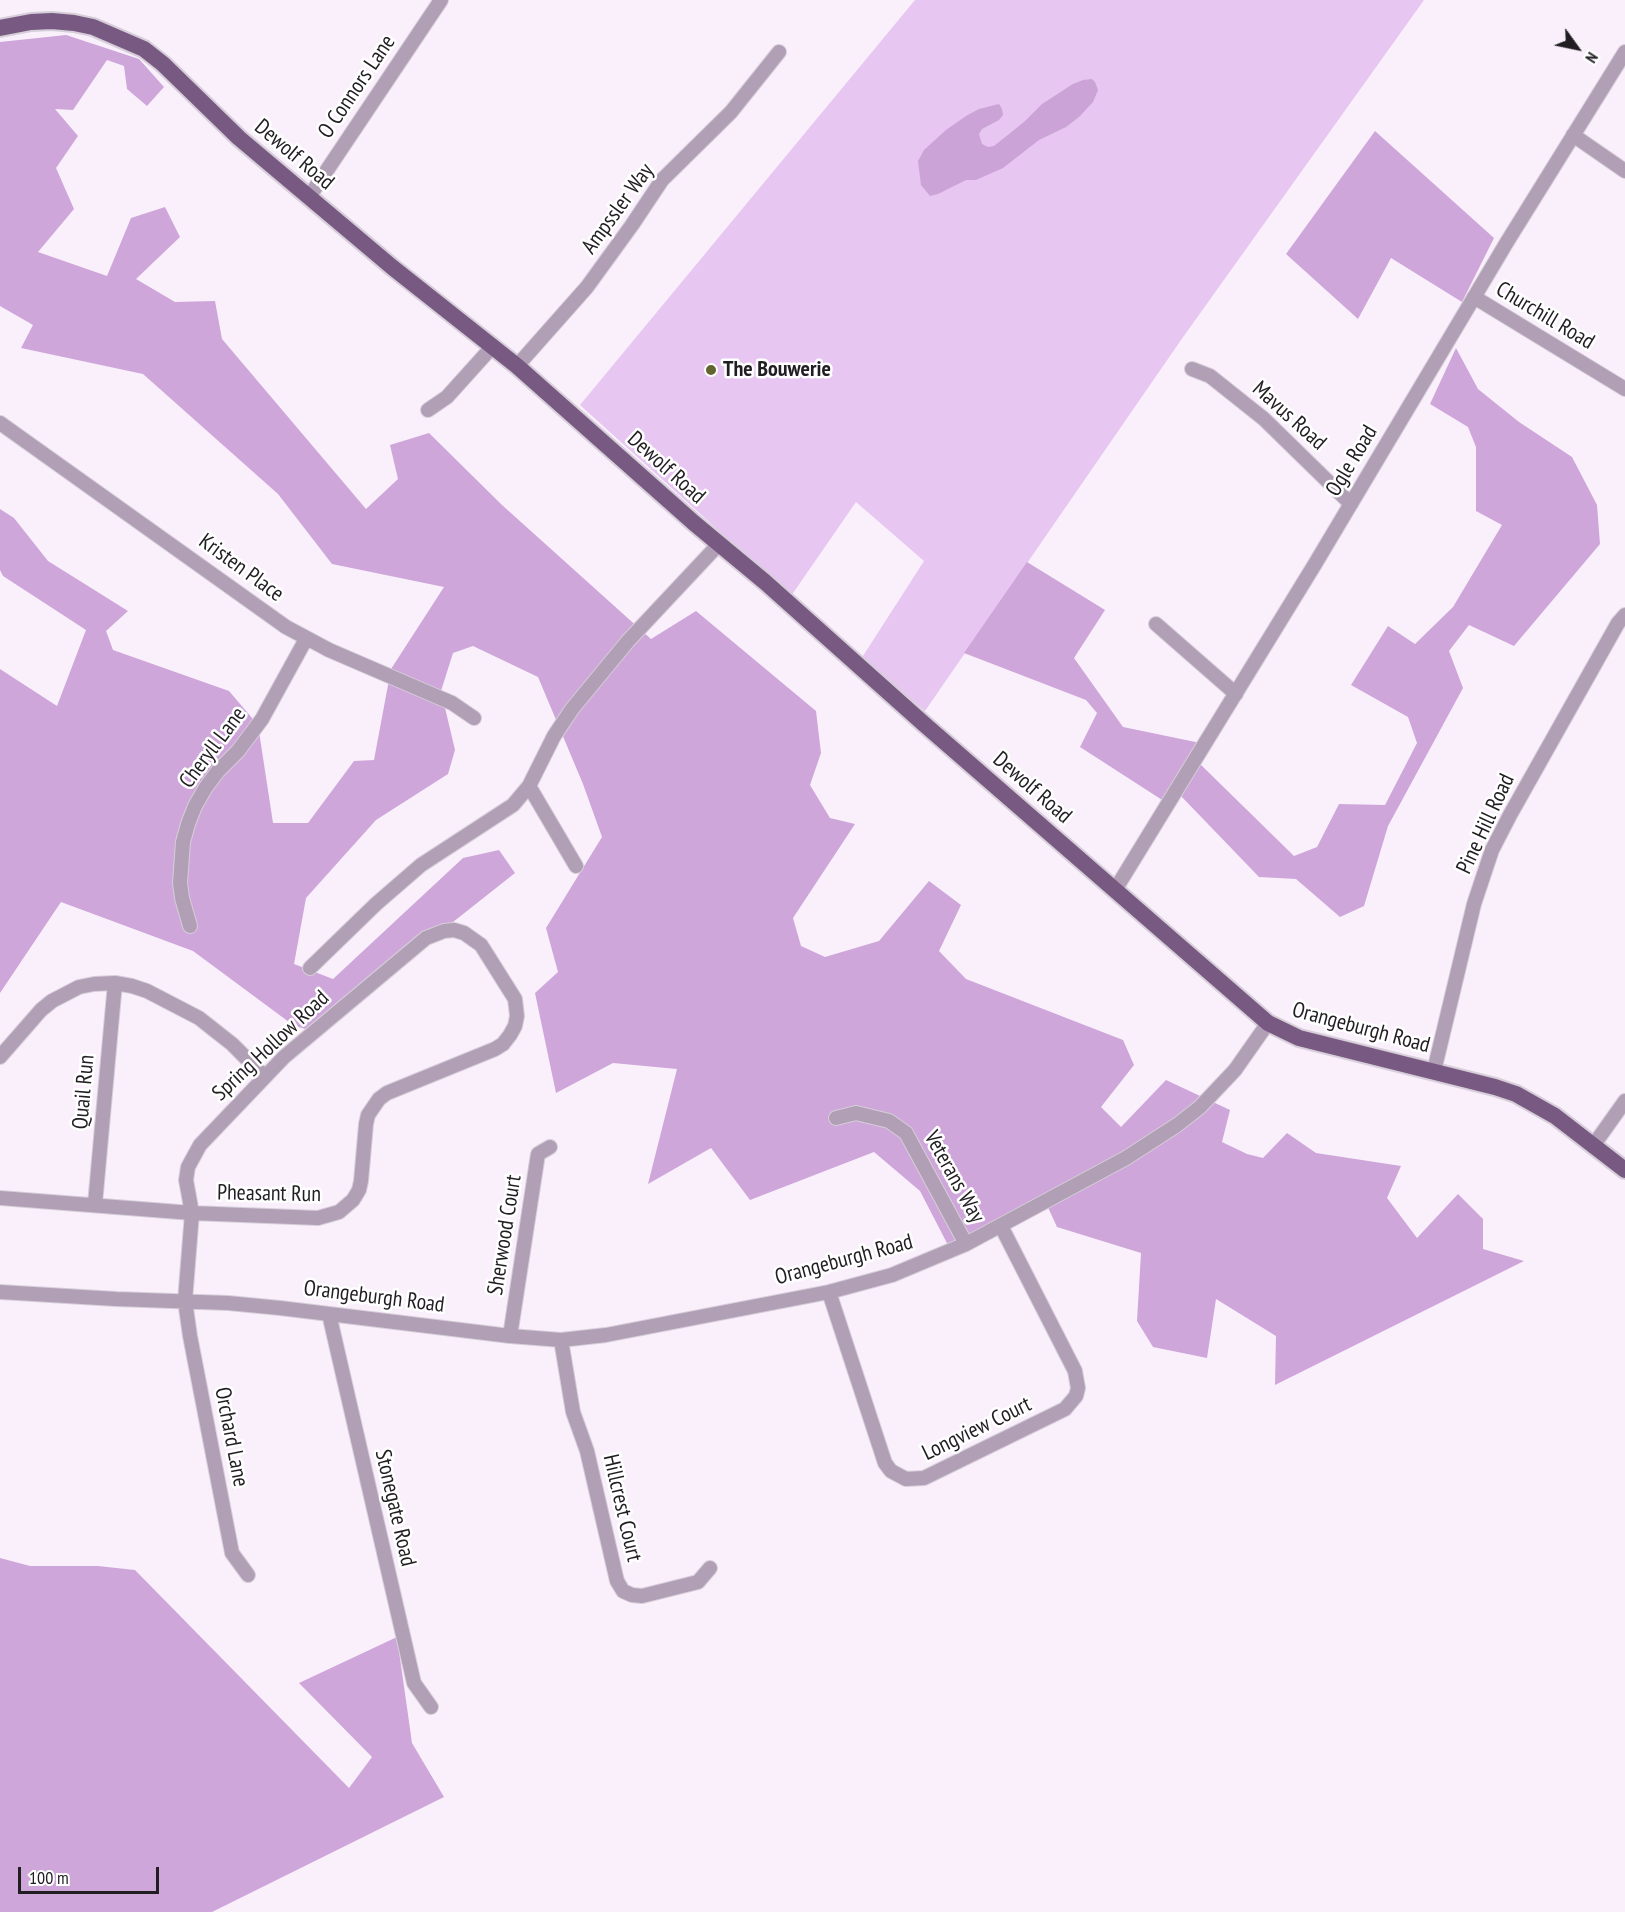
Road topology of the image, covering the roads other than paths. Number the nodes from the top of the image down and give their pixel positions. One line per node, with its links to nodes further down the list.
1 (441, 0): 7 (street, O Connors Lane)
2 (0, 28): 7 (main road, Dewolf Road)
3 (778, 52): 10 (street, Ampssler Way)
4 (1625, 52): 5 (street, Ogle Road)
5 (1573, 135): 6 (street); 8 (street, Ogle Road)
6 (1625, 171)
7 (309, 197): 9 (main road, Dewolf Road)
8 (1474, 297): 12 (street, Churchill Road); 15 (street, Ogle Road)
9 (493, 346): 10 (main road, Dewolf Road); 13 (street)
10 (517, 366): 16 (main road, Dewolf Road)
11 (1192, 369): 15 (street, Mavus Road)
12 (1625, 389)
13 (428, 411)
14 (0, 423): 19 (street, Kristen Place)
15 (1351, 504): 20 (street, Ogle Road)
16 (719, 544): 22 (street); 24 (main road, Dewolf Road)
17 (1625, 615): 31 (street, Pine Hill Road)
18 (1156, 624): 20 (street)
19 (306, 639): 21 (street, Kristen Place); 25 (street, Cheryll Lane)
20 (1236, 694): 24 (street, Ogle Road)
21 (474, 718)
22 (529, 786): 23 (street); 26 (street)
23 (576, 866)
24 (1115, 891): 29 (main road, Dewolf Road)
25 (190, 926)
26 (310, 968)
27 (498, 972): 32 (street, Spring Hollow Road); 40 (street, Pheasant Run)
28 (116, 983): 30 (street); 32 (street); 39 (street, Quail Run)
29 (1268, 1023): 31 (main road, Orangeburgh Road); 41 (street, Orangeburgh Road)
30 (0, 1057)
31 (1434, 1071): 35 (main road, Orangeburgh Road)
32 (264, 1076): 40 (street, Spring Hollow Road)
33 (1625, 1101): 35 (street)
34 (836, 1119): 42 (street, Veterans Way)
35 (1593, 1146): 37 (main road, Orangeburgh Road)
36 (550, 1147): 47 (street, Sherwood Court)
37 (1625, 1170)
38 (0, 1198): 39 (street, Pheasant Run)
39 (95, 1204): 40 (street, Pheasant Run)
40 (192, 1213): 45 (street, Spring Hollow Road)
41 (1001, 1227): 42 (street, Orangeburgh Road); 44 (street, Longview Court)
42 (966, 1244): 44 (street, Orangeburgh Road)
43 (0, 1292): 45 (street, Orangeburgh Road)
44 (829, 1292): 48 (street, Orangeburgh Road)
45 (185, 1301): 46 (street, Orangeburgh Road); 50 (street, Orchard Lane)
46 (329, 1314): 47 (street, Orangeburgh Road); 51 (street, Stonegate Road)
47 (510, 1336): 48 (street, Orangeburgh Road)
48 (561, 1340): 49 (street, Hillcrest Court)
49 (710, 1568)
50 (248, 1575)
51 (431, 1707)

